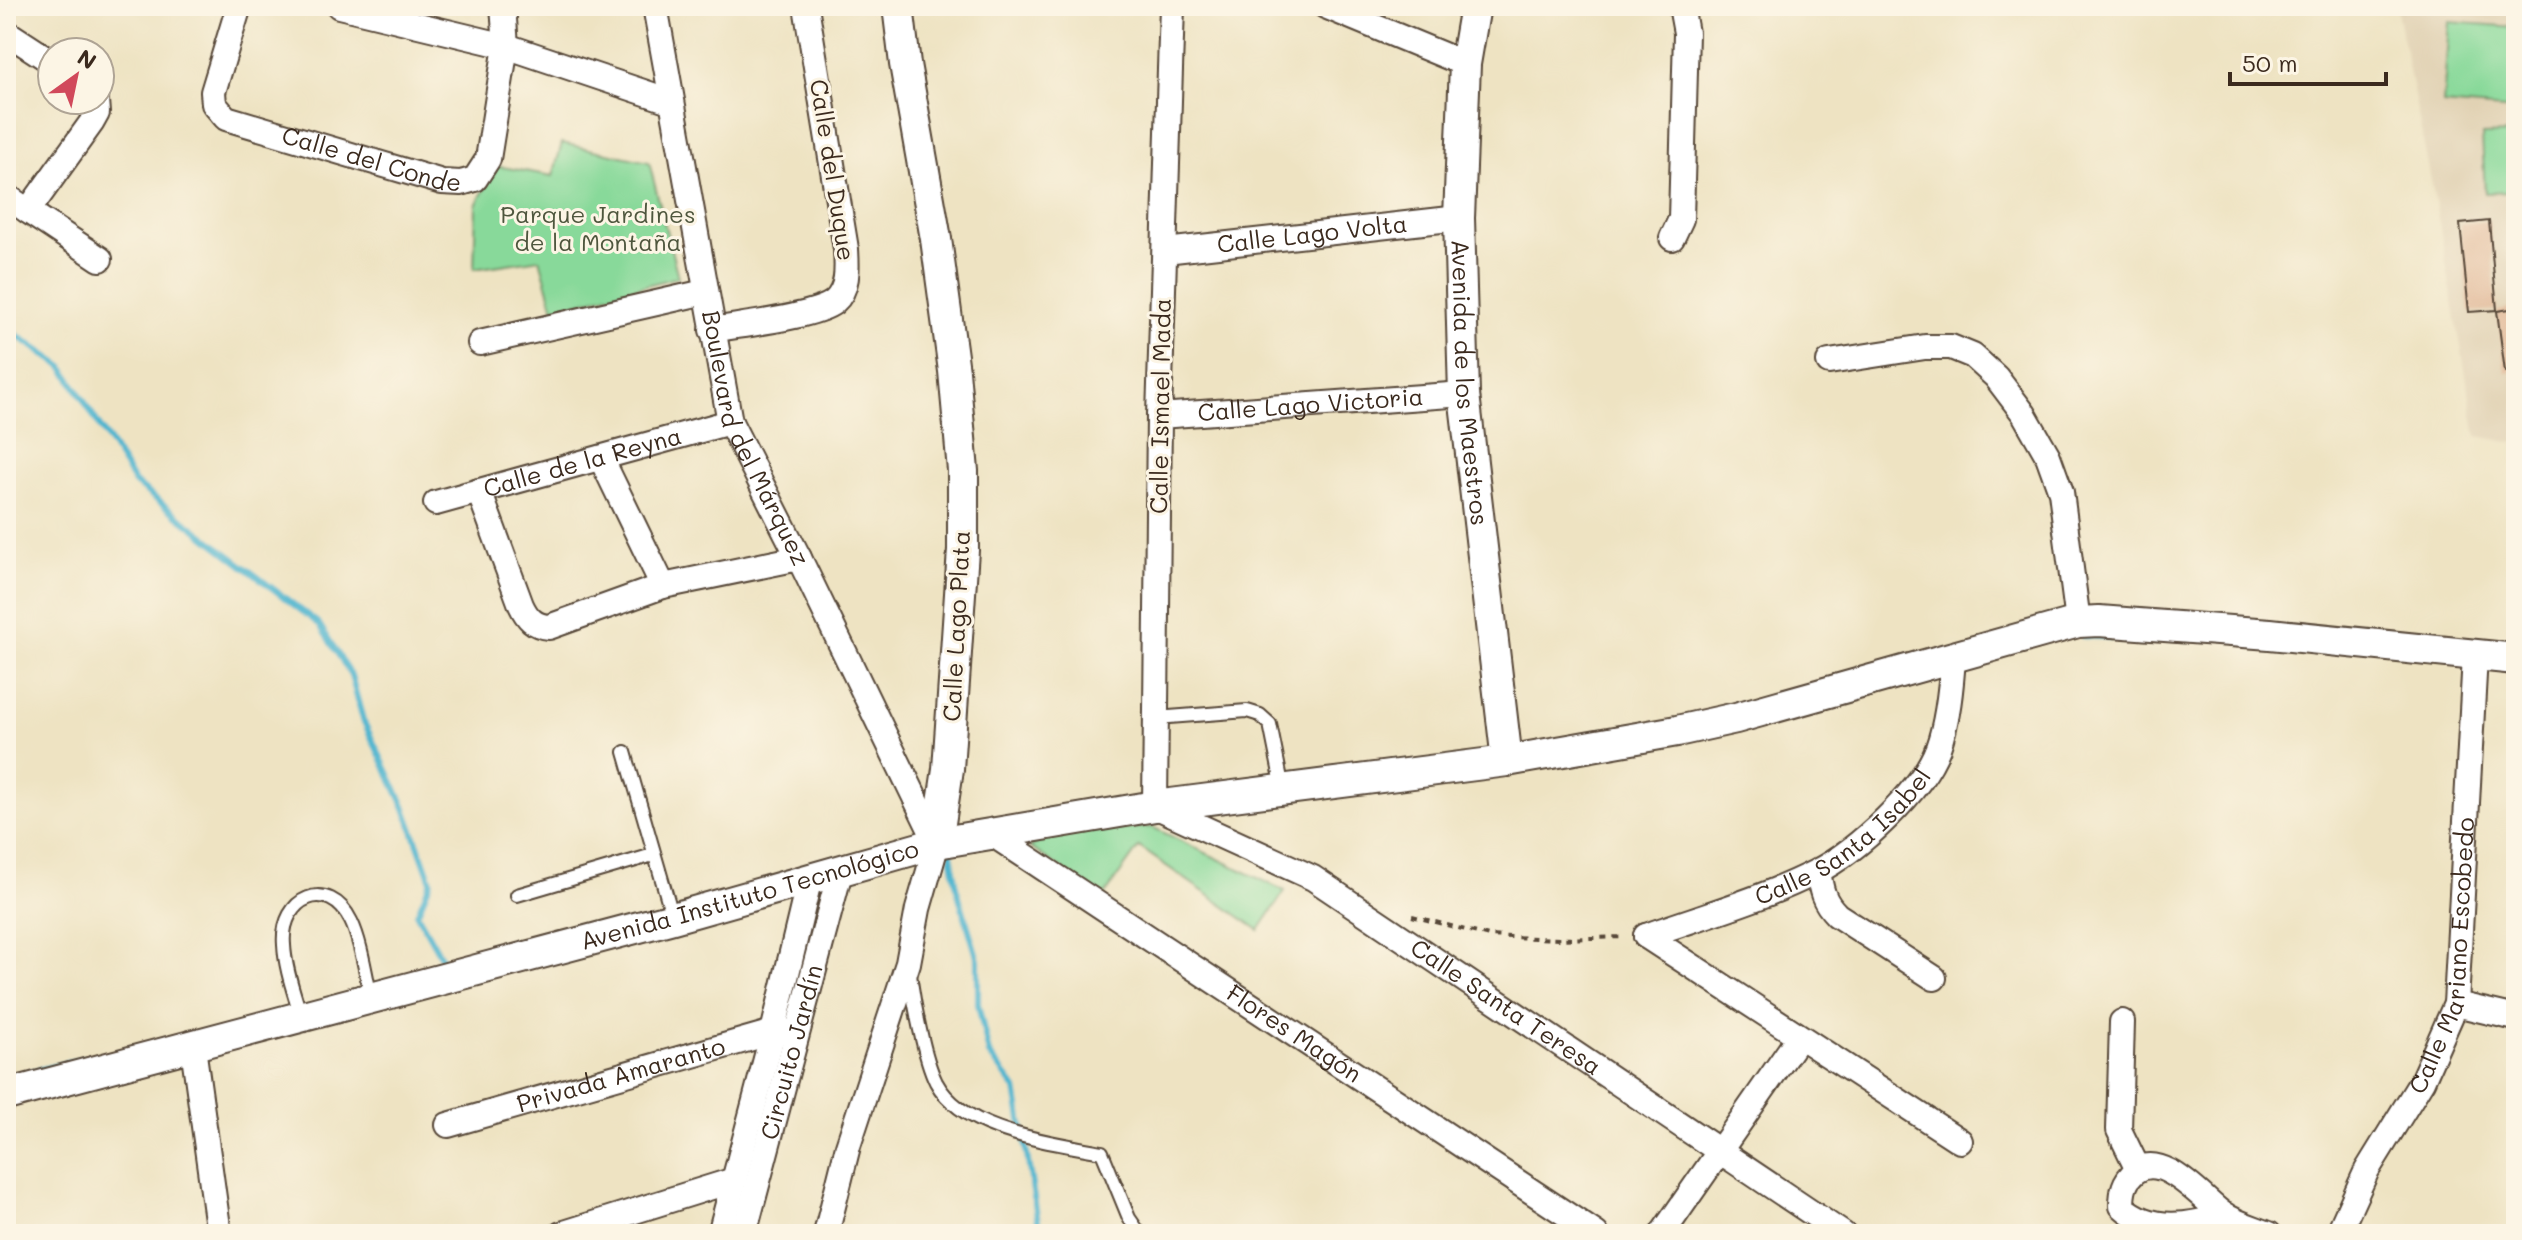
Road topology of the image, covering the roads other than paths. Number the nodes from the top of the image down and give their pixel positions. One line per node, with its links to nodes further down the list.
1 (239, 6): 12 (street, Calle del Conde)
2 (339, 6): 12 (street)
3 (503, 6): 12 (street, Calle del Conde)
4 (655, 6): 15 (street, Boulevard del Márquez)
5 (806, 6): 24 (street, Calle del Duque)
6 (898, 6): 45 (street, Calle Lago Plata)
7 (1172, 6): 21 (street, Calle Ismael Mada)
8 (1325, 6): 14 (street)
9 (1475, 6): 14 (street, Avenida de los Maestros)
10 (1681, 6): 20 (street)
11 (6, 32): 13 (street)
12 (506, 46): 15 (street)
13 (36, 52)
14 (1465, 64): 19 (street, Avenida de los Maestros)
15 (670, 101): 23 (street, Boulevard del Márquez)
16 (95, 116): 18 (street)
17 (6, 196): 18 (street)
18 (28, 211): 22 (street)
19 (1459, 218): 21 (street, Calle Lago Volta); 27 (street, Avenida de los Maestros)
20 (1672, 238)
21 (1165, 251): 28 (street, Calle Ismael Mada)
22 (100, 259)
23 (705, 292): 24 (street, Boulevard del Márquez); 25 (street)
24 (712, 330): 29 (street, Boulevard del Márquez)
25 (480, 343)
26 (1829, 362): 35 (street)
27 (1464, 394): 28 (street, Calle Lago Victoria); 41 (street, Avenida de los Maestros)
28 (1159, 416): 39 (street, Calle Ismael Mada)
29 (730, 422): 30 (street, Calle de la Reyna); 33 (street, Boulevard del Márquez)
30 (601, 458): 31 (street, Calle de la Reyna); 34 (street)
31 (479, 491): 32 (street, Calle de la Reyna); 34 (street)
32 (436, 503)
33 (799, 558): 34 (street); 45 (street, Boulevard del Márquez)
34 (663, 586)
35 (2078, 622): 36 (street, Avenida Instituto Tecnológico); 37 (street, Avenida Instituto Tecnológico)
36 (2475, 656): 38 (street, Avenida Instituto Tecnológico); 55 (street, Calle Mariano Escobedo)
37 (1953, 658): 41 (street, Avenida Instituto Tecnológico); 47 (street, Calle Santa Isabel)
38 (2516, 659)
39 (1156, 718): 42 (lane); 43 (street, Calle Ismael Mada)
40 (625, 752): 46 (lane)
41 (1507, 761): 42 (street, Avenida Instituto Tecnológico)
42 (1283, 789): 43 (street, Avenida Instituto Tecnológico)
43 (1155, 806): 44 (street, Avenida Instituto Tecnológico); 65 (street, Calle Santa Teresa)
44 (992, 834): 45 (street, Avenida Instituto Tecnológico); 75 (street, Flores Magón)
45 (937, 843): 48 (street, Avenida Instituto Tecnológico); 52 (street, Calle Lago Plata)
46 (653, 855): 50 (lane); 51 (lane)
47 (1818, 871): 53 (street); 60 (street, Calle Santa Isabel)
48 (840, 872): 49 (street, Avenida Instituto Tecnológico); 59 (street, Circuito Jardín)
49 (809, 881): 51 (street, Avenida Instituto Tecnológico); 59 (street, Circuito Jardín)
50 (517, 895)
51 (673, 918): 54 (street, Avenida Instituto Tecnológico)
52 (908, 963): 73 (street, Calle Lago Plata); 74 (lane)
53 (1934, 978)
54 (371, 999): 56 (street, Avenida Instituto Tecnológico); 56 (lane)
55 (2456, 1004): 57 (street); 79 (street, Calle Mariano Escobedo)
56 (301, 1017): 61 (street, Avenida Instituto Tecnológico)
57 (2516, 1018)
58 (2122, 1022): 66 (street)
59 (785, 1031): 63 (street, Privada Amaranto); 67 (street, Circuito Jardín); 72 (street, Circuito Jardín)
60 (1799, 1037): 64 (street); 65 (street)
61 (193, 1047): 62 (street, Avenida Instituto Tecnológico); 69 (street)
62 (6, 1095)
63 (448, 1125)
64 (1960, 1141)
65 (1722, 1150): 76 (street); 77 (street, Calle Santa Teresa)
66 (2138, 1169): 68 (street); 68 (street)
67 (734, 1180): 70 (street); 71 (street, Circuito Jardín)
68 (2225, 1215): 78 (street)
69 (219, 1234)
70 (561, 1234)
71 (720, 1234)
72 (744, 1234)
73 (826, 1234)
74 (1140, 1234)
75 (1596, 1234)
76 (1662, 1234)
77 (1843, 1234)
78 (2269, 1234)
79 (2338, 1234)

